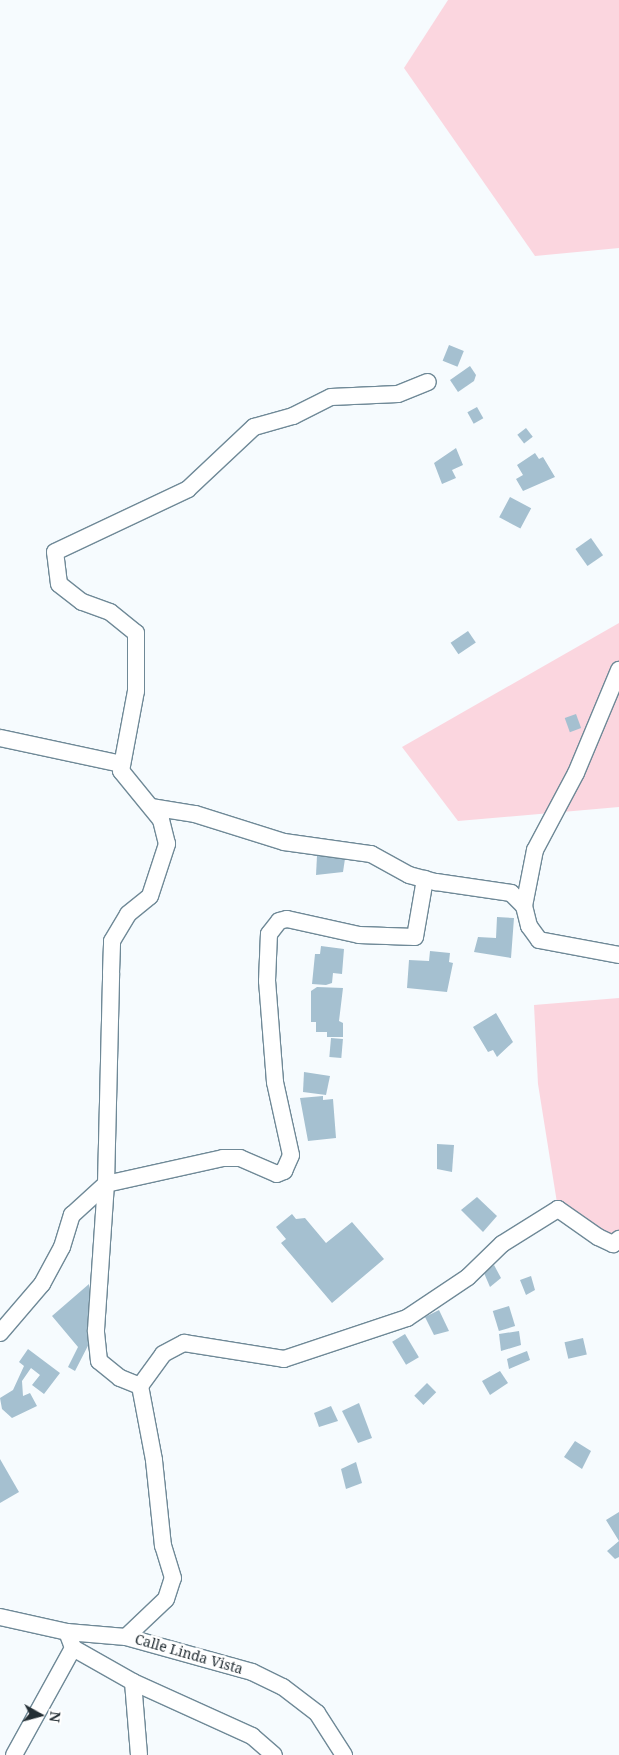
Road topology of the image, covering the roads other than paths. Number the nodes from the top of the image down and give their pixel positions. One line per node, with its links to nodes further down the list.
1 (428, 382): 4 (street)
2 (619, 670): 7 (street)
3 (0, 738): 4 (street)
4 (121, 764): 5 (street)
5 (151, 807): 6 (street); 9 (street)
6 (426, 879): 7 (street); 9 (street)
7 (524, 906): 8 (street)
8 (619, 955)
9 (106, 1184): 11 (street); 12 (street)
10 (619, 1238): 12 (street)
11 (0, 1333)
12 (140, 1386): 15 (street)
13 (0, 1617): 14 (street, Calle Linda Vista)
14 (68, 1632): 15 (street, Calle Linda Vista); 16 (street)
15 (126, 1637): 21 (street, Calle Linda Vista)
16 (73, 1648): 17 (street); 18 (street)
17 (133, 1682): 19 (street); 20 (street)
18 (14, 1755)
19 (139, 1755)
20 (274, 1755)
21 (344, 1755)

